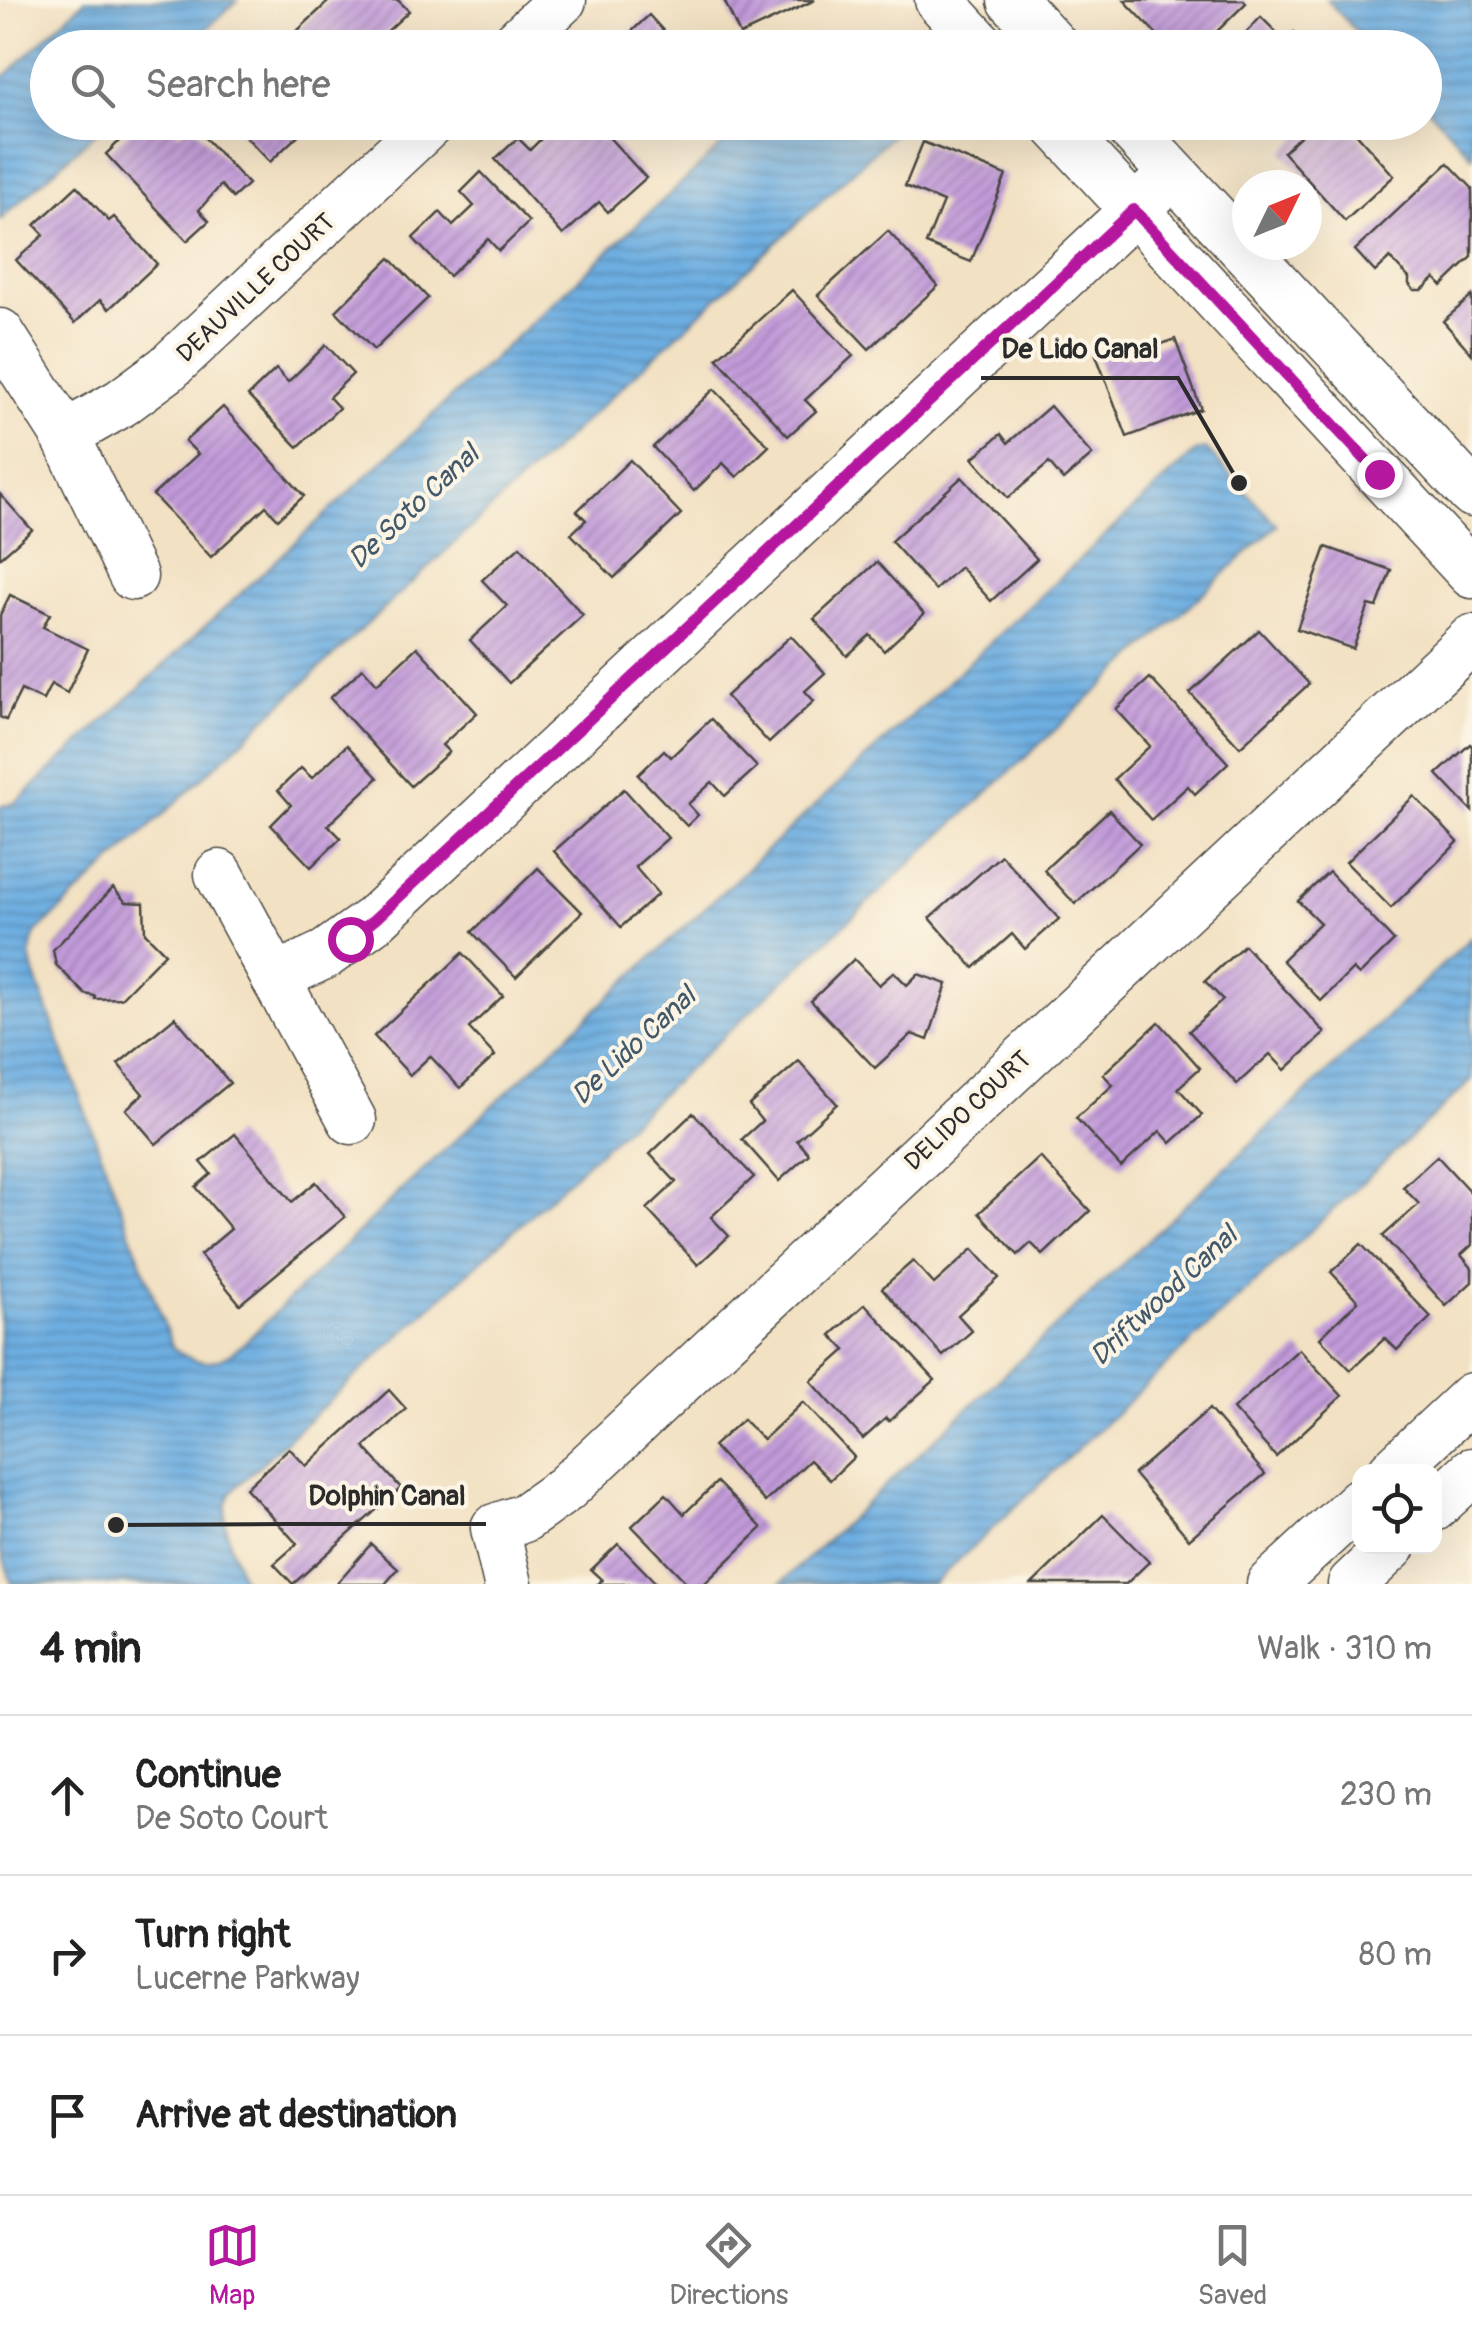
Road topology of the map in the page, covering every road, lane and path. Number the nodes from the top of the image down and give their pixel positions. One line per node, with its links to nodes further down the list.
1 (562, 0): 4 (street)
2 (939, 0): 5 (street)
3 (1012, 0): 6 (street)
4 (530, 30)
5 (966, 30)
6 (1040, 30)
7 (412, 140): 13 (street, DEAUVILLE COURT)
8 (1070, 140): 11 (street)
9 (1142, 140): 10 (street)
10 (1173, 174): 11 (street); 14 (street)
11 (1134, 210): 15 (street); 19 (street)
12 (0, 333): 13 (street)
13 (65, 435): 16 (street)
14 (1472, 493)
15 (1472, 574)
16 (133, 576)
17 (1472, 640): 27 (street, DELIDO COURT)
18 (219, 874): 19 (street)
19 (275, 978): 20 (street)
20 (352, 1120)
21 (1472, 1397): 22 (street)
22 (1401, 1464)
23 (1472, 1472): 24 (street)
24 (1442, 1500)
25 (1352, 1509): 28 (street)
26 (1384, 1554): 29 (street)
27 (508, 1584)
28 (1271, 1584)
29 (1352, 1584)

